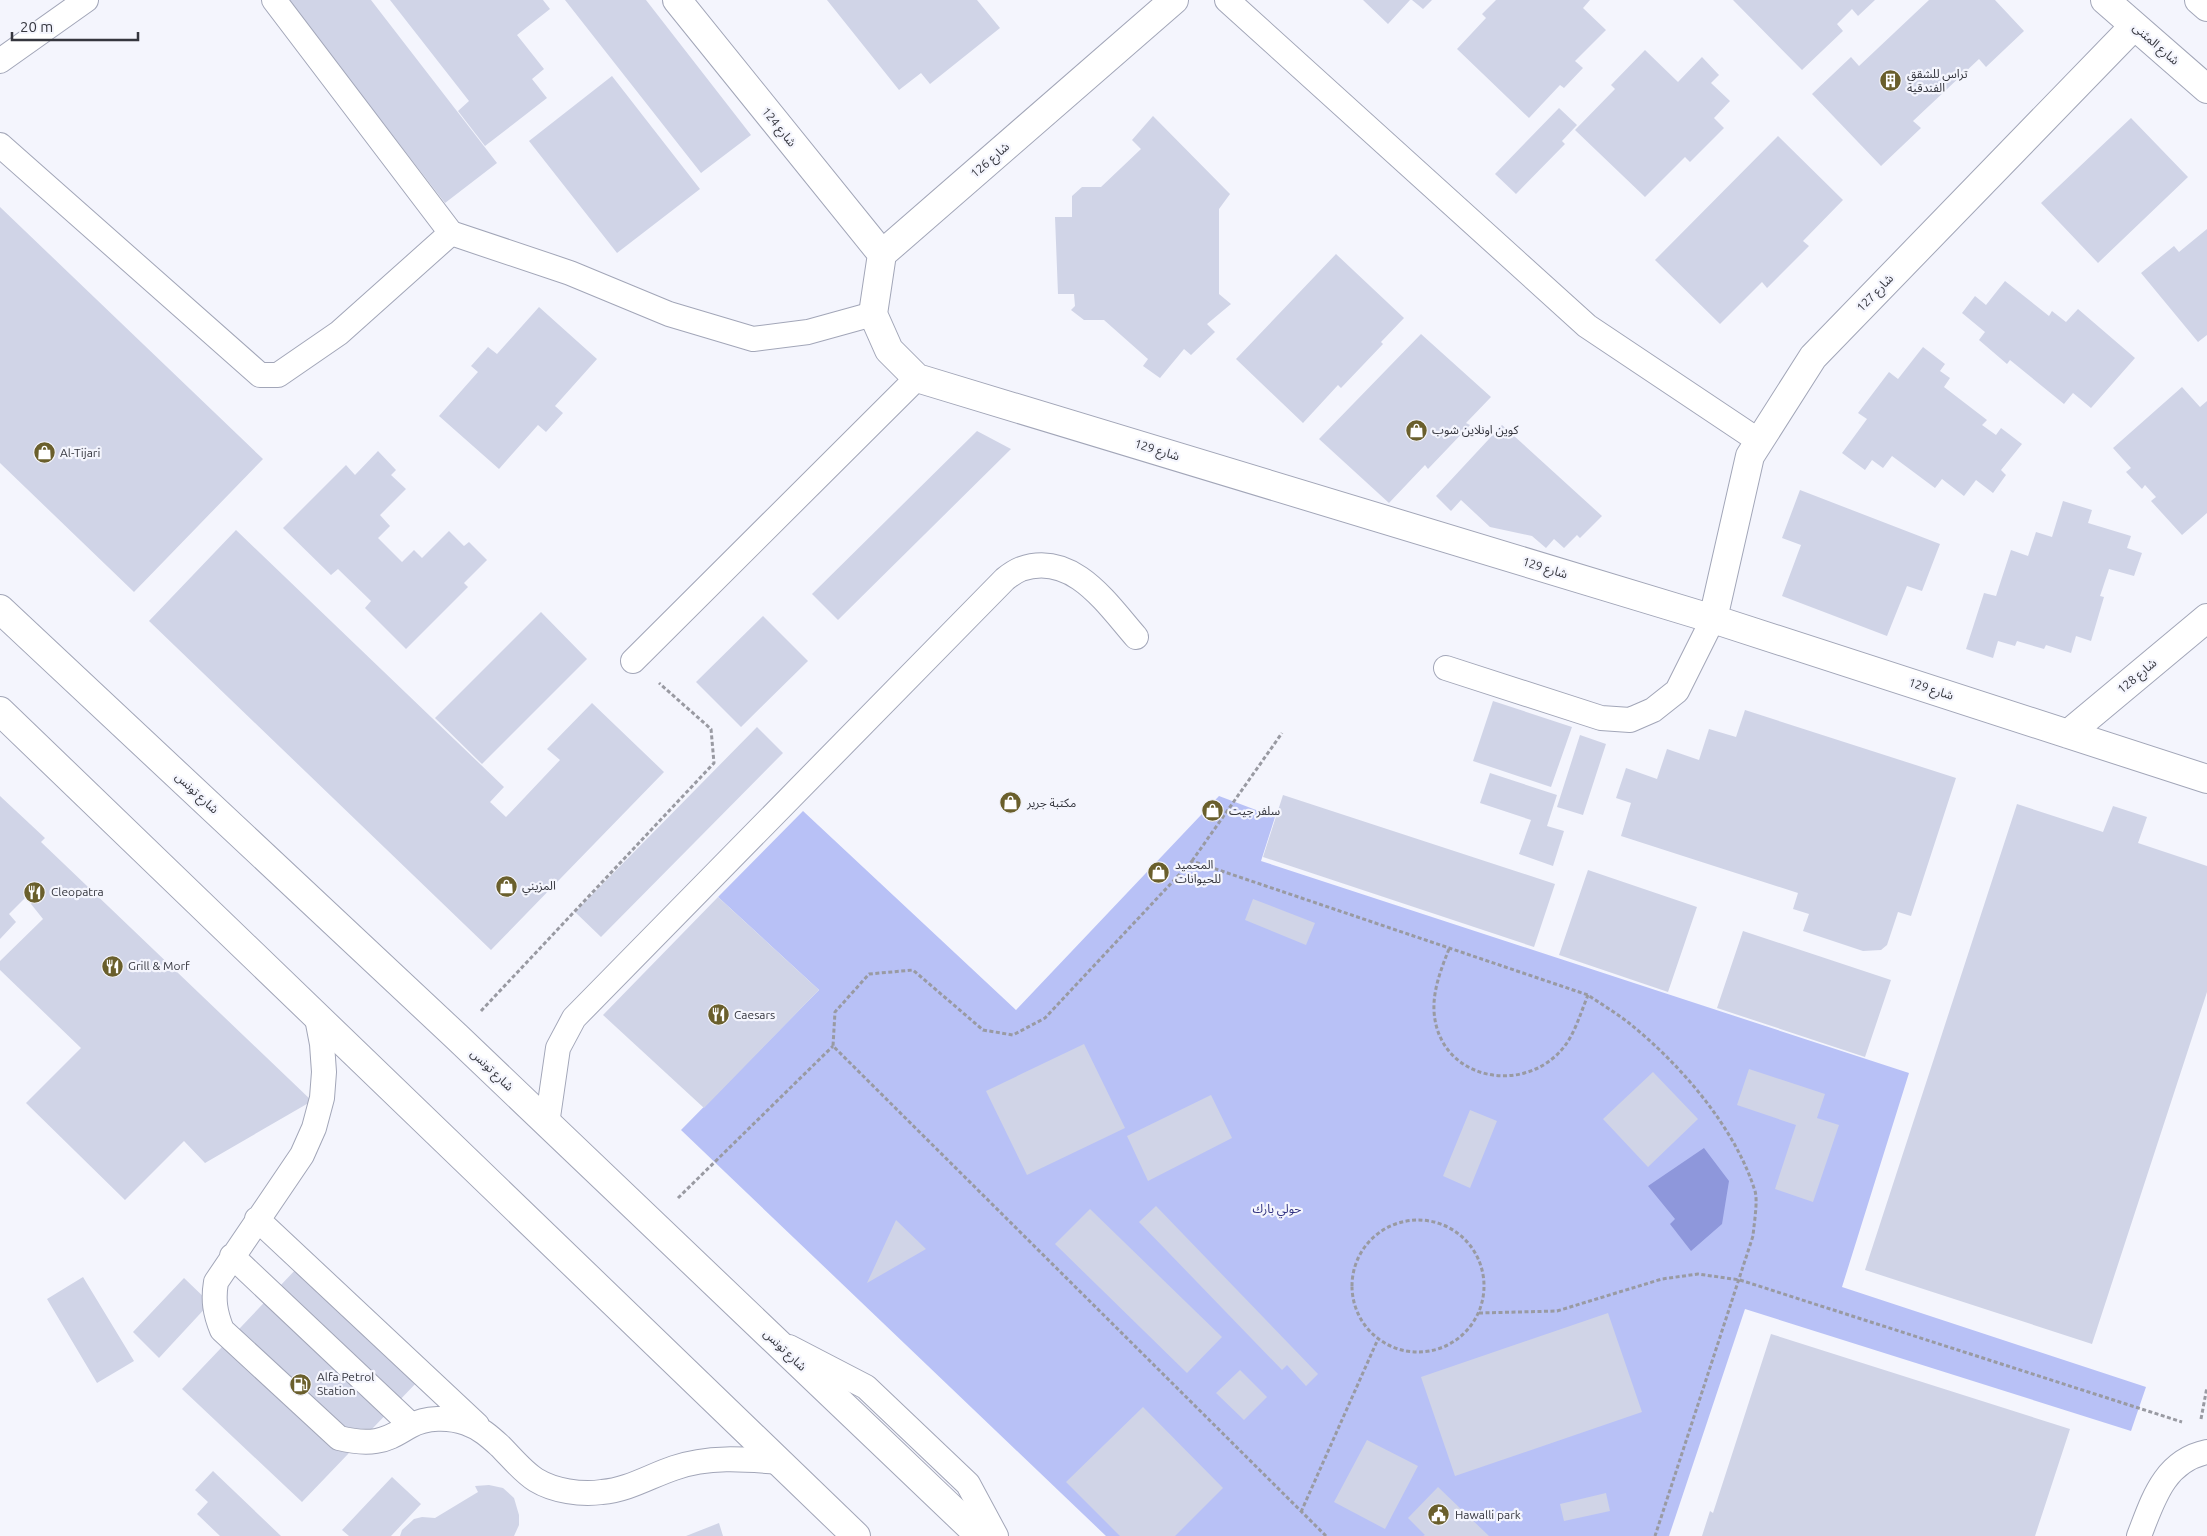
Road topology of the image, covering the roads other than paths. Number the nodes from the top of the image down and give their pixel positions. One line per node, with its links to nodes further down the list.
1 (86, 0): 10 (lane)
2 (274, 0): 13 (lane)
3 (677, 0): 14 (street, شارع 124)
4 (1174, 0): 14 (street, شارع 126)
5 (1227, 0): 17 (lane)
6 (2105, 0): 9 (street, شارع المثنى)
7 (2200, 0): 8 (street)
8 (2207, 7)
9 (2134, 26): 11 (street, شارع المثنى); 17 (street, شارع 127)
10 (0, 61)
11 (2207, 89)
12 (0, 145): 13 (lane)
13 (451, 233): 15 (lane)
14 (882, 254): 15 (street)
15 (873, 314): 16 (street, شارع 129)
16 (917, 378): 19 (street, شارع 129); 22 (lane)
17 (1759, 441): 19 (street, شارع 127)
18 (0, 609): 28 (street, شارع تونس)
19 (1713, 618): 23 (lane); 25 (street, شارع 129)
20 (2207, 618): 25 (street, شارع 128)
21 (1136, 637): 28 (lane)
22 (633, 661)
23 (1446, 668)
24 (0, 711): 27 (street)
25 (2068, 734): 26 (street, شارع 129)
26 (2207, 779)
27 (317, 1018): 29 (lane); 35 (street)
28 (547, 1124): 31 (street, شارع تونس)
29 (258, 1219): 30 (lane); 33 (lane)
30 (232, 1256): 32 (lane); 32 (lane)
31 (774, 1339): 39 (street, شارع تونس); 40 (lane)
32 (411, 1425): 33 (lane)
33 (482, 1429): 35 (lane)
34 (2207, 1452): 41 (lane)
35 (779, 1462): 36 (street)
36 (830, 1509): 37 (street); 38 (street)
37 (845, 1536)
38 (856, 1536)
39 (980, 1536)
40 (996, 1536)
41 (2139, 1536)

